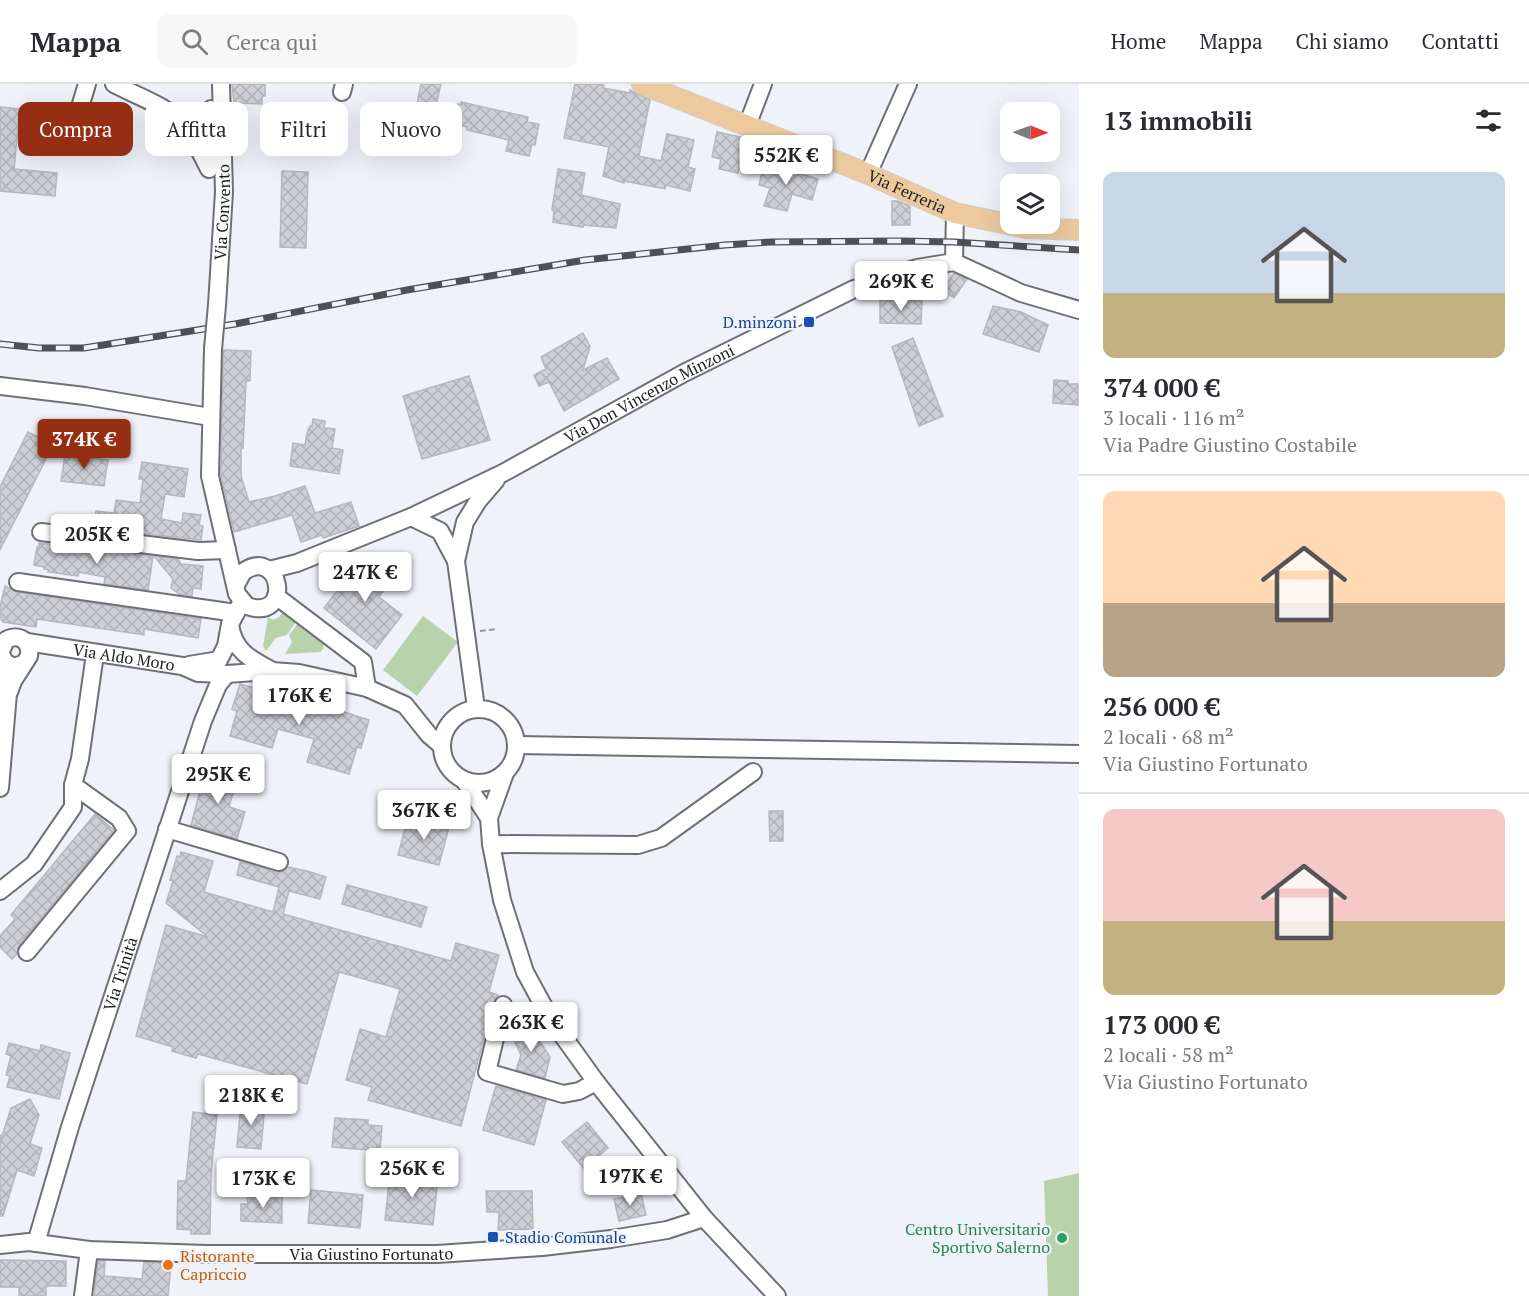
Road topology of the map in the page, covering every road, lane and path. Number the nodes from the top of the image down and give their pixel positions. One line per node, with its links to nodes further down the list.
1 (87, 84): 7 (street)
2 (114, 84): 8 (street)
3 (642, 84): 9 (main road, Via Ferreria)
4 (763, 84): 9 (street)
5 (908, 84): 13 (street)
6 (220, 92): 14 (street, Via Convento)
7 (82, 102)
8 (151, 102)
9 (747, 126): 13 (main road, Via Ferreria)
10 (202, 156): 12 (street)
11 (209, 156): 12 (street)
12 (209, 169): 14 (street)
13 (868, 174): 15 (main road, Via Ferreria)
14 (224, 192): 20 (street, Via Convento, bridge)
15 (955, 213): 16 (main road, Via Ferreria); 17 (street)
16 (1079, 230)
17 (954, 262): 18 (street); 21 (street, Via Don Vincenzo Minzoni)
18 (1079, 309)
19 (0, 386): 20 (street)
20 (210, 417): 24 (street)
21 (503, 473): 22 (street, Via Don Vincenzo Minzoni); 25 (street, Via Don Vincenzo Minzoni)
22 (411, 518): 25 (street); 28 (street, Via Don Vincenzo Minzoni)
23 (41, 532): 24 (street)
24 (227, 550): 26 (street); 29 (street)
25 (456, 561): 42 (street)
26 (251, 567): 28 (street); 29 (street)
27 (18, 582): 30 (street)
28 (274, 583): 30 (street); 40 (street)
29 (236, 585): 30 (street)
30 (236, 613): 37 (street); 38 (street)
31 (5, 637): 32 (street, Via Aldo Moro); 35 (street, Via Aldo Moro)
32 (27, 642): 33 (street, Via Aldo Moro); 36 (street)
33 (64, 649): 34 (street, Via Aldo Moro); 36 (street, Via Aldo Moro)
34 (95, 654): 37 (street, Via Aldo Moro); 49 (street)
35 (2, 659): 36 (street, Via Aldo Moro); 41 (street)
36 (25, 662): 41 (street)
37 (182, 666): 39 (street)
38 (272, 671): 39 (street); 40 (street)
39 (226, 674): 52 (street, Via Trinità)
40 (367, 688): 44 (street)
41 (8, 693): 50 (street)
42 (476, 708): 43 (street); 44 (street)
43 (517, 745): 45 (street); 47 (street)
44 (442, 746): 48 (street)
45 (1079, 754)
46 (753, 772): 53 (street)
47 (505, 773): 48 (street); 51 (street)
48 (464, 780): 51 (street)
49 (73, 785): 55 (street); 56 (street)
50 (0, 788)
51 (489, 818): 53 (street)
52 (167, 829): 54 (street); 60 (street, Via Trinità)
53 (491, 844): 58 (street)
54 (279, 862)
55 (0, 891)
56 (27, 952)
57 (503, 1005): 58 (street)
58 (596, 1082): 59 (street)
59 (704, 1218): 62 (street, Via Giustino Fortunato); 64 (street)
60 (36, 1243): 61 (street); 62 (street, Via Giustino Fortunato)
61 (0, 1245)
62 (89, 1250): 63 (street)
63 (83, 1296)
64 (777, 1296)

